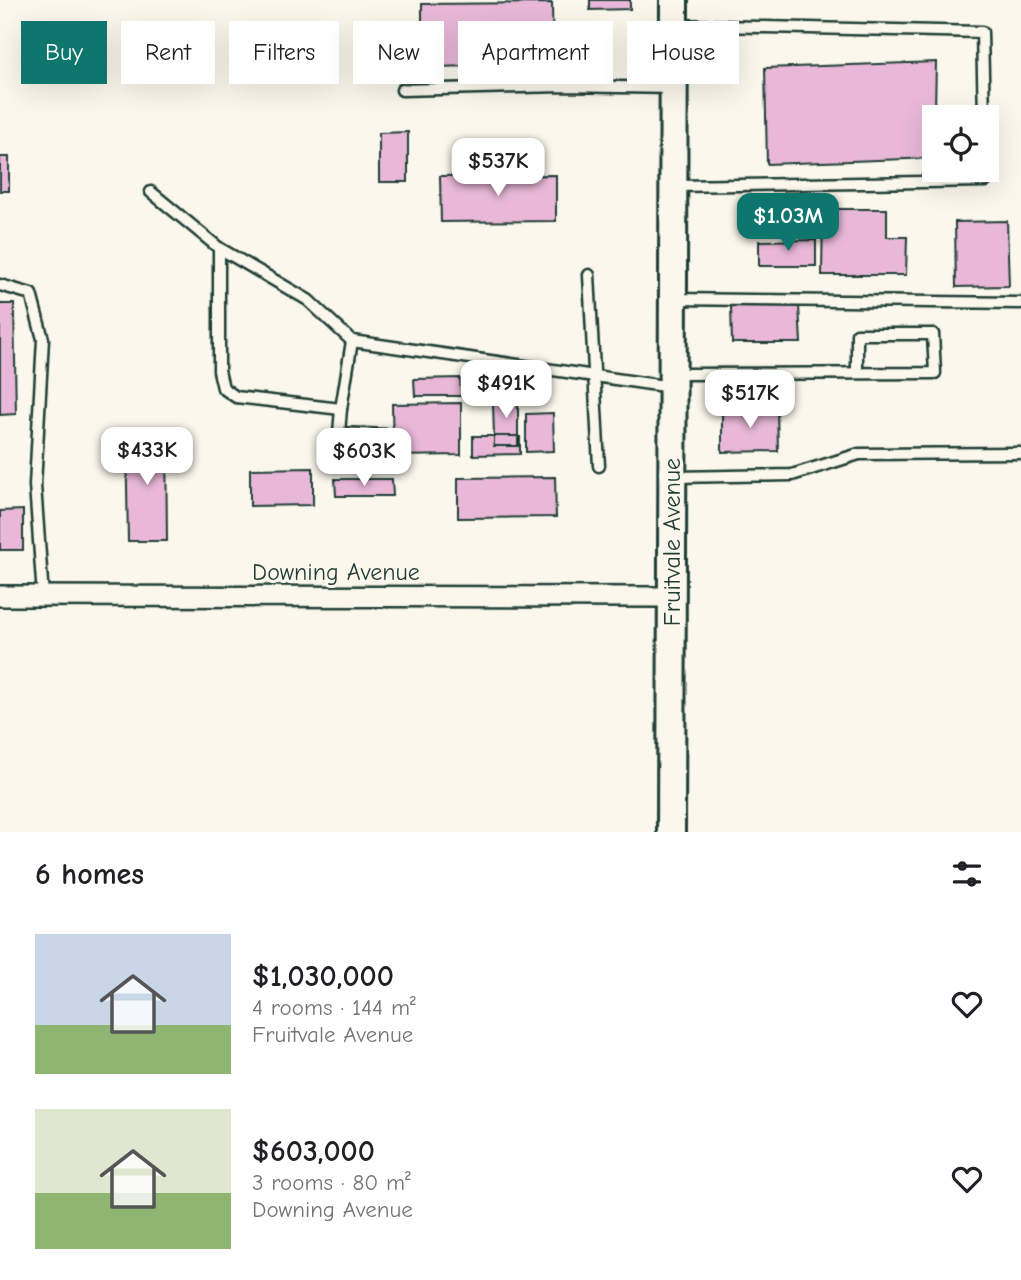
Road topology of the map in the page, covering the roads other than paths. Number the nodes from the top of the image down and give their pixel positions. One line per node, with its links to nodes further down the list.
1 (674, 13): 2 (main road, Fruitvale Avenue); 4 (lane)
2 (674, 88): 3 (lane); 6 (main road, Fruitvale Avenue)
3 (402, 90)
4 (985, 105)
5 (924, 182): 6 (lane)
6 (674, 186): 11 (main road, Fruitvale Avenue)
7 (151, 192): 8 (lane)
8 (219, 248): 13 (lane); 17 (lane)
9 (589, 275): 15 (lane)
10 (0, 285): 23 (lane)
11 (672, 299): 12 (lane); 16 (main road, Fruitvale Avenue)
12 (1021, 303)
13 (352, 341): 15 (lane); 17 (lane)
14 (857, 373): 14 (lane); 16 (lane)
15 (594, 378): 16 (lane); 20 (lane)
16 (671, 381): 21 (main road, Fruitvale Avenue)
17 (341, 409): 18 (lane)
18 (386, 435)
19 (1021, 453): 21 (lane)
20 (599, 466)
21 (673, 477): 24 (main road, Fruitvale Avenue)
22 (0, 596): 23 (street, Downing Avenue)
23 (43, 597): 24 (street, Downing Avenue)
24 (672, 597): 25 (main road, Fruitvale Avenue)
25 (671, 832)

